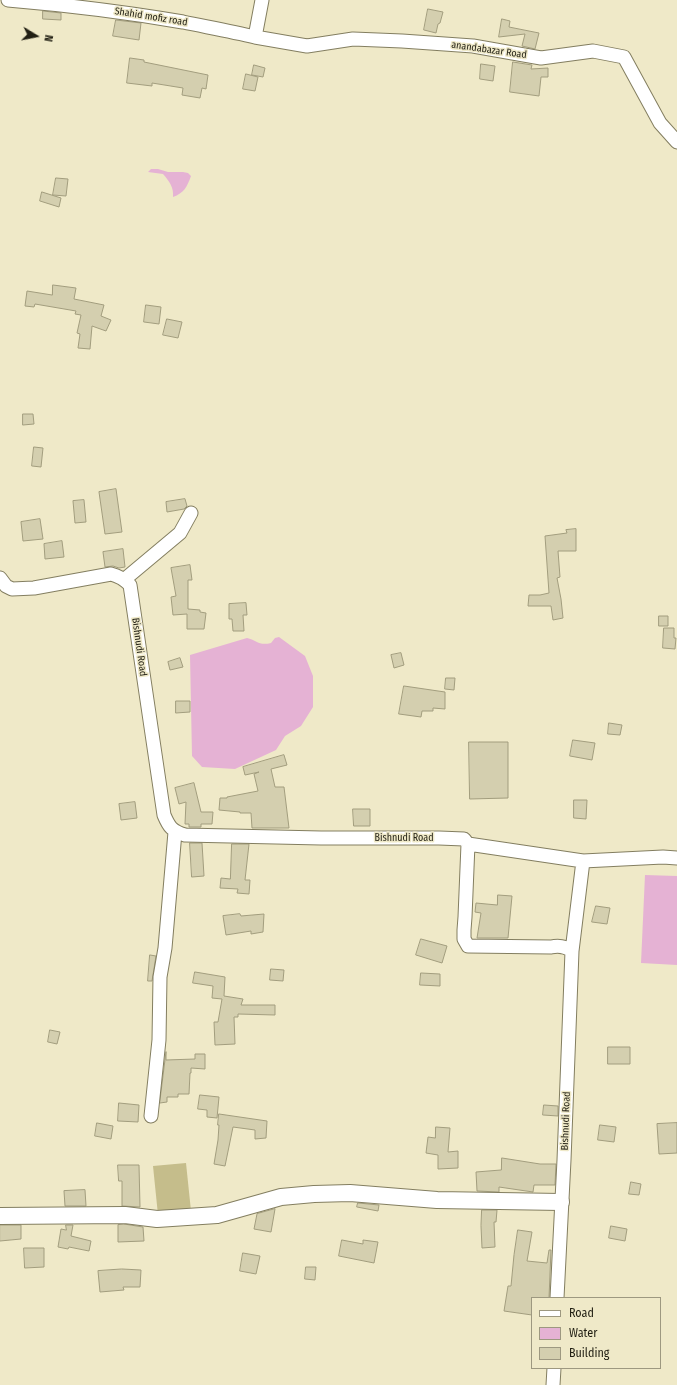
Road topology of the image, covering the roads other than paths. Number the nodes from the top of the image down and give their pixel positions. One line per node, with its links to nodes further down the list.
1 (8, 0): 3 (street, Shahid mofiz road)
2 (262, 0): 3 (street)
3 (255, 37): 4 (street, anandabazar Road)
4 (677, 142)
5 (192, 513): 7 (street)
6 (0, 578): 7 (street)
7 (125, 579): 8 (street, Bishnudi Road)
8 (175, 832): 9 (street, Bishnudi Road); 13 (street)
9 (468, 844): 11 (street, Bishnudi Road); 12 (street)
10 (677, 858): 11 (street, Bishnudi Road)
11 (583, 861): 12 (street, Bishnudi Road)
12 (572, 951): 14 (street, Bishnudi Road)
13 (152, 1116)
14 (561, 1202): 15 (street); 16 (street, Bishnudi Road)
15 (0, 1216)
16 (557, 1297)
17 (554, 1369): 18 (street)
18 (553, 1385)

